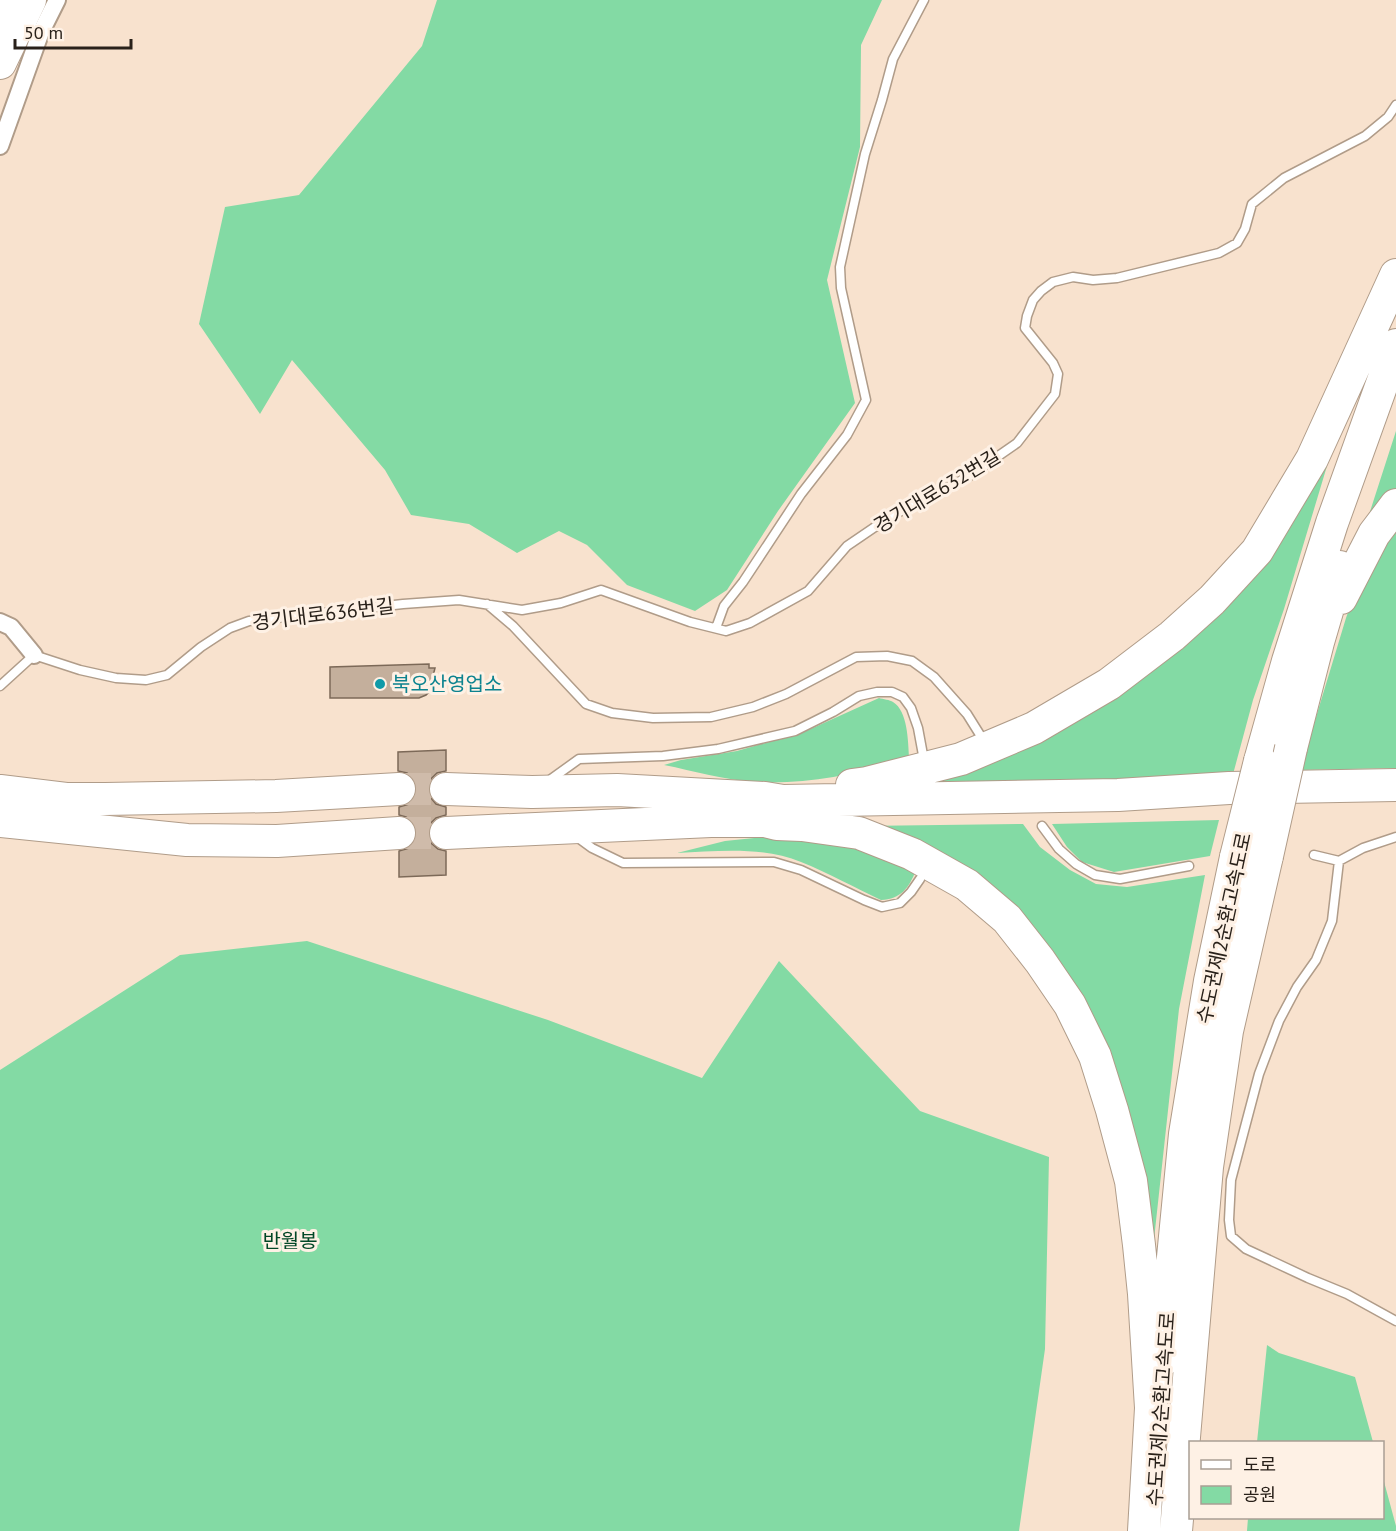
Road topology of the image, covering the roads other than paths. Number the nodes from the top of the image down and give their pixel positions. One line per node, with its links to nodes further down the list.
1 (12, 0): 5 (street)
2 (30, 0): 6 (highway)
3 (57, 0): 8 (street)
4 (924, 0): 16 (lane)
5 (0, 21)
6 (0, 63)
7 (1396, 105): 15 (lane, 경기대로632번길)
8 (0, 146)
9 (1396, 275): 28 (highway)
10 (1396, 345): 36 (highway, 수도권제2순환고속도로, bridge)
11 (1396, 394): 17 (highway, 수도권제2순환고속도로)
12 (1396, 505): 17 (highway)
13 (487, 604): 16 (lane, 경기대로636번길); 18 (lane, 경기대로636번길); 20 (lane)
14 (0, 622): 18 (street)
15 (750, 623): 16 (lane, 경기대로636번길)
16 (716, 628)
17 (1318, 642): 36 (highway, 수도권제2순환고속도로, bridge)
18 (34, 655): 19 (lane)
19 (0, 686)
20 (982, 738)
21 (923, 755): 26 (lane)
22 (1396, 785): 28 (highway)
23 (399, 789): 25 (highway)
24 (446, 789): 26 (highway)
25 (0, 791)
26 (532, 792): 28 (highway)
27 (1396, 800): 28 (highway)
28 (765, 809): 31 (highway); 41 (highway)
29 (7, 820): 33 (highway)
30 (1042, 826): 38 (lane)
31 (561, 827): 32 (highway); 39 (lane)
32 (446, 832)
33 (399, 833)
34 (1396, 837): 37 (lane)
35 (1314, 855): 37 (lane)
36 (1252, 857): 42 (highway, 수도권제2순환고속도로); 43 (highway, 수도권제2순환고속도로)
37 (1339, 861): 40 (lane)
38 (1189, 866)
39 (920, 879)
40 (1396, 1321)
41 (1144, 1531)
42 (1152, 1531)
43 (1176, 1531)

